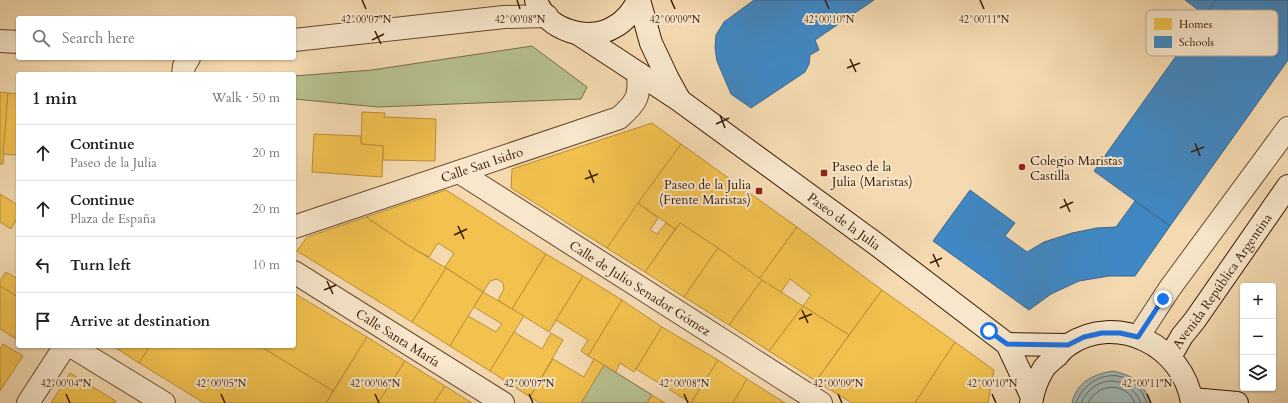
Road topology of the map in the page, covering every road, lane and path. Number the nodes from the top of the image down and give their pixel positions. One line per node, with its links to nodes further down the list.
1 (639, 0): 3 (street); 10 (street, Paseo de la Julia)
2 (542, 8): 3 (street); 4 (street)
3 (577, 33): 9 (street, Paseo de la Julia)
4 (296, 40)
5 (0, 41): 6 (street)
6 (16, 42)
7 (188, 60): 8 (street)
8 (183, 72)
9 (638, 73): 10 (street, Paseo de la Julia); 12 (street, Calle San Isidro)
10 (679, 100): 17 (street, Paseo de la Julia)
11 (1288, 128): 16 (street)
12 (459, 172): 14 (street, Calle San Isidro); 27 (street, Calle de Julio Senador Gómez)
13 (1288, 186): 21 (street, Avenida República Argentina)
14 (296, 226)
15 (296, 273): 26 (street, Calle Santa María)
16 (1138, 337): 18 (street); 21 (street)
17 (1007, 344): 18 (street); 22 (street, Paseo de la Julia)
18 (1068, 345): 22 (street)
19 (64, 348): 24 (street)
20 (74, 348): 25 (street)
21 (1170, 357): 23 (street)
22 (1032, 400)
23 (1192, 401): 28 (street)
24 (28, 403)
25 (164, 403)
26 (503, 403)
27 (821, 403)
28 (1237, 403)

